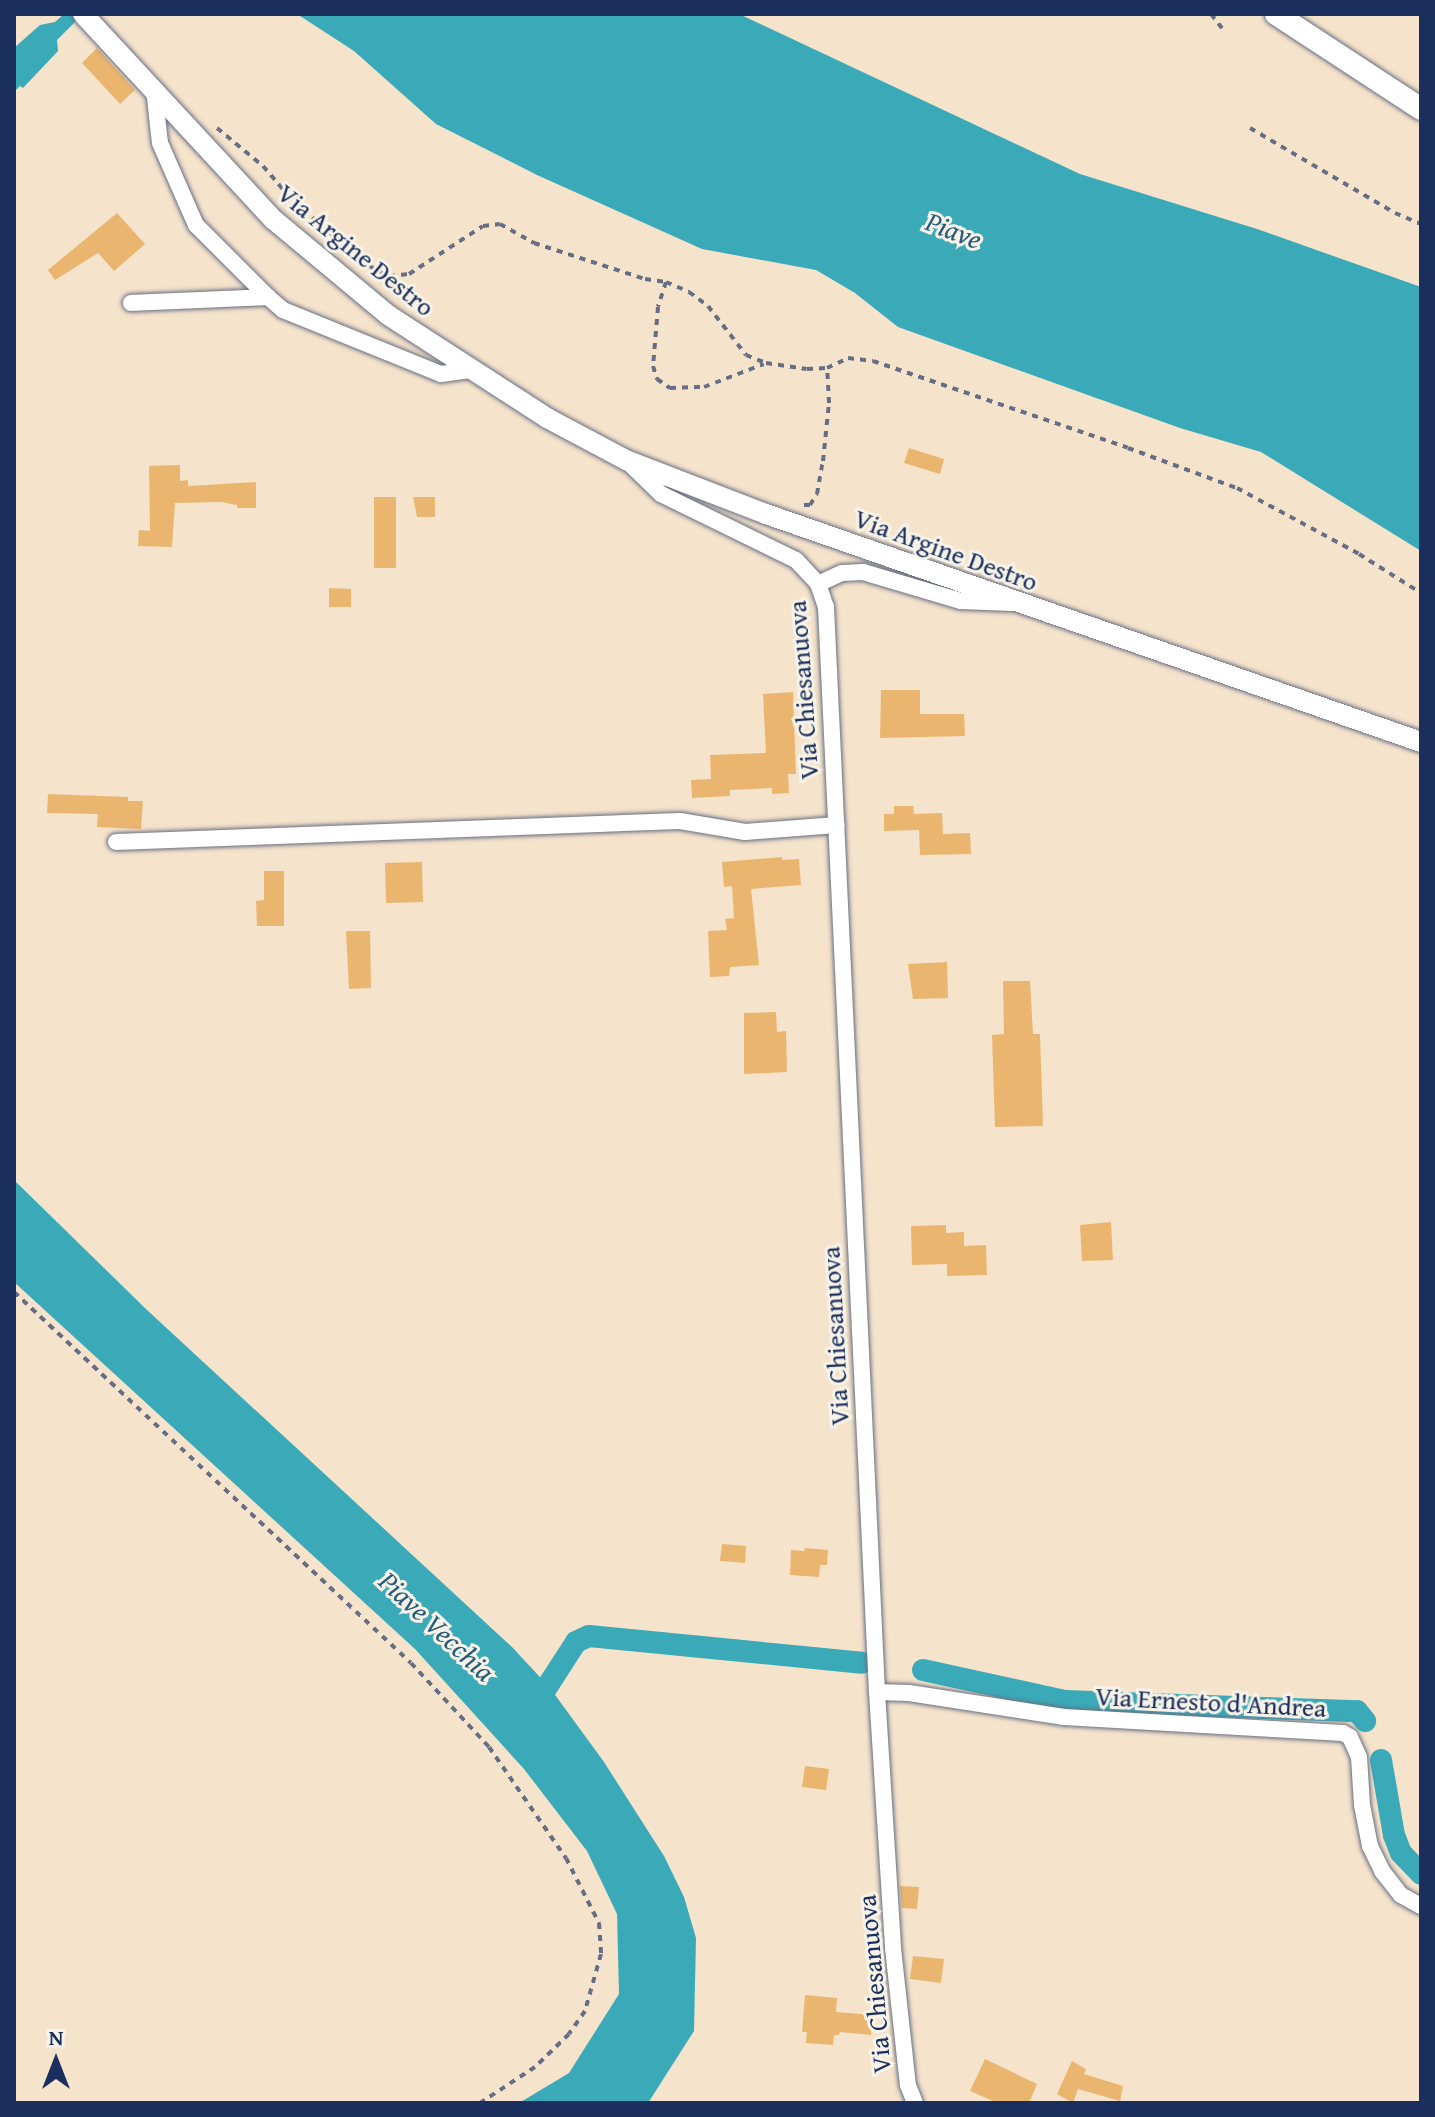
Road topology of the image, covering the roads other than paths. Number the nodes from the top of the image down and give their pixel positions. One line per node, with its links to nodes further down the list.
1 (1276, 14): 4 (main road)
2 (88, 20): 3 (street, Via Argine Destro)
3 (154, 89): 5 (street); 7 (street, Via Argine Destro)
4 (1421, 109)
5 (268, 297): 6 (street); 7 (street)
6 (131, 303)
7 (470, 370): 8 (street, Via Argine Destro)
8 (626, 460): 9 (street, Via Chiesanuova); 10 (street, Via Argine Destro)
9 (818, 584): 10 (street, Via Chiesanuova); 12 (street, Via Chiesanuova)
10 (1017, 604): 11 (street, Via Argine Destro)
11 (1421, 742)
12 (837, 825): 13 (street); 14 (street, Via Chiesanuova)
13 (116, 842)
14 (877, 1692): 15 (street, Via Ernesto d'Andrea); 16 (street, Via Chiesanuova)
15 (1421, 1906)
16 (907, 2095): 17 (street, Via Chiesanuova)
17 (915, 2103)

